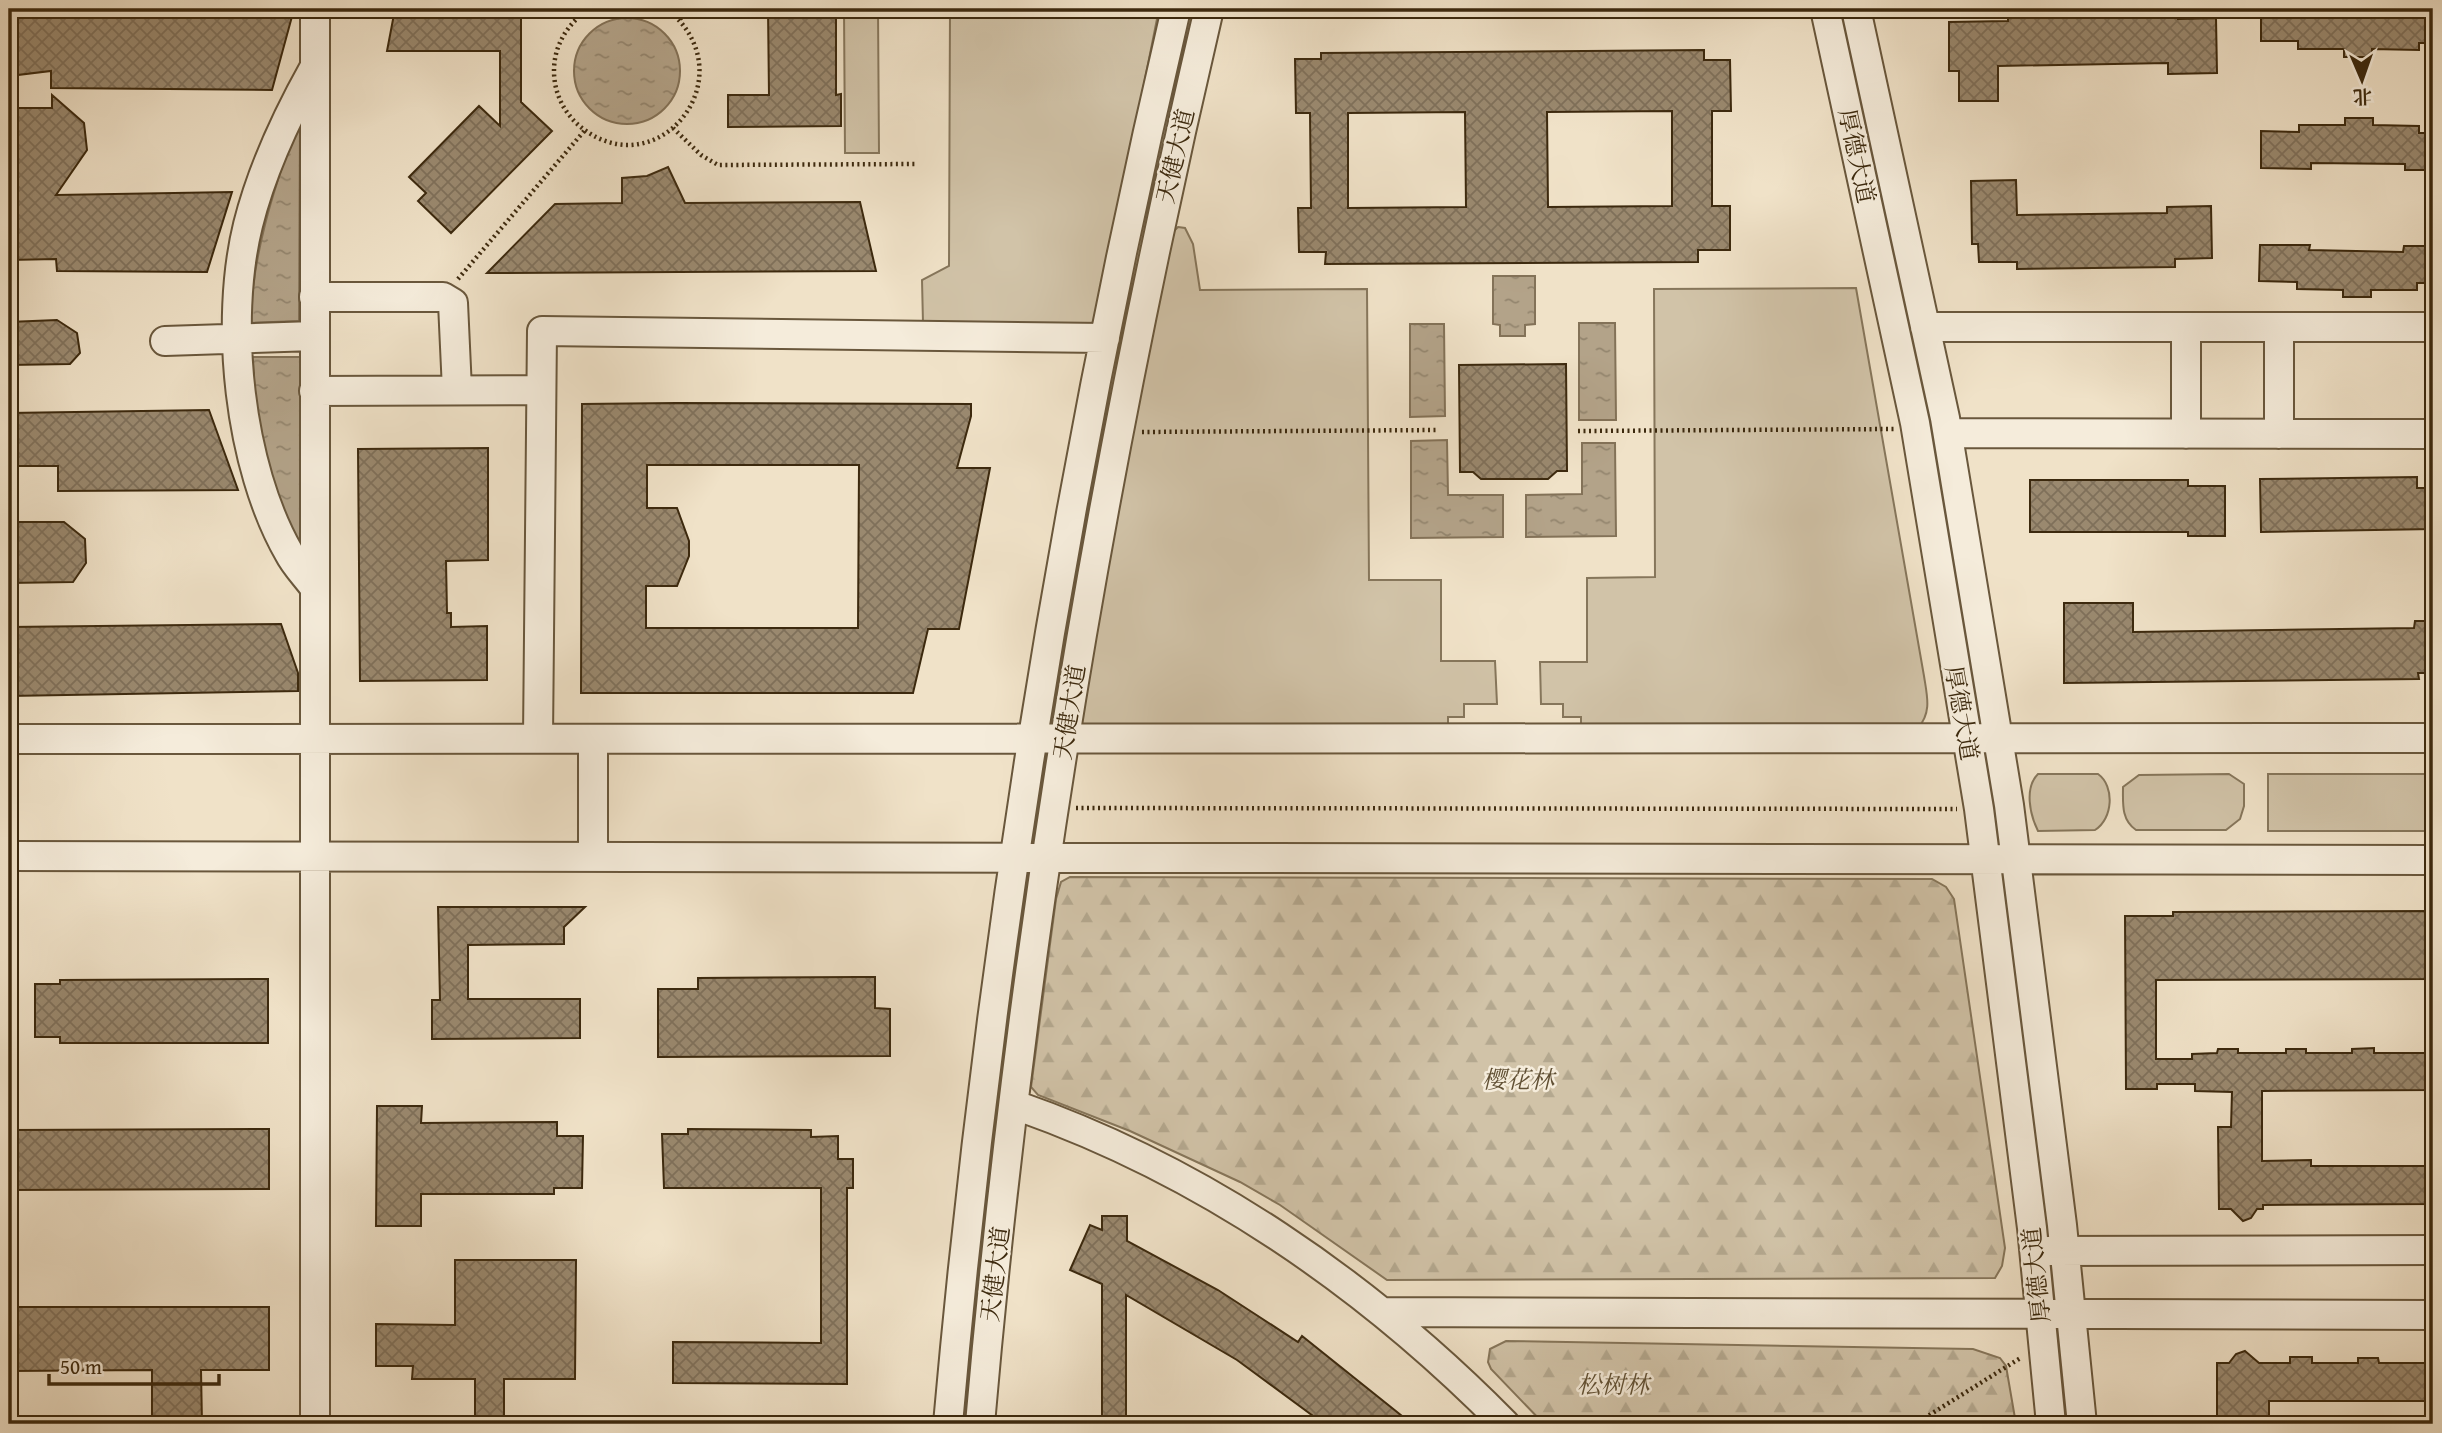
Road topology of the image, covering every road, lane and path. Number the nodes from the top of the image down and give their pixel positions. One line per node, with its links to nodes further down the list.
1 (315, 9): 10 (lane)
2 (588, 9): 12 (path)
3 (667, 9): 9 (path)
4 (690, 9): 9 (path)
5 (1177, 9): 21 (lane, 天健大道)
6 (1209, 9): 30 (lane, 天健大道)
7 (1825, 9): 27 (lane, 厚德大道)
8 (1856, 9): 16 (lane, 厚德大道)
9 (680, 19): 11 (path)
10 (315, 67): 14 (lane); 22 (lane)
11 (673, 128): 12 (path); 13 (path)
12 (585, 130): 15 (path)
13 (916, 164)
14 (314, 297): 15 (lane); 20 (lane)
15 (443, 297): 24 (lane)
16 (1925, 327): 17 (lane); 31 (lane, 厚德大道)
17 (2186, 327): 18 (lane); 32 (lane)
18 (2279, 327): 19 (lane); 33 (lane)
19 (2433, 327)
20 (314, 336): 22 (lane); 26 (lane)
21 (1105, 338): 25 (lane); 39 (lane, 天健大道)
22 (238, 339): 23 (lane); 35 (lane)
23 (165, 341)
24 (457, 390): 25 (lane); 26 (lane)
25 (541, 390): 38 (lane)
26 (314, 391): 35 (lane)
27 (1916, 429): 29 (path); 41 (lane, 厚德大道)
28 (1438, 430): 30 (path)
29 (1578, 431)
30 (1118, 432): 40 (lane, 天健大道)
31 (1948, 433): 32 (lane); 42 (lane, 厚德大道)
32 (2186, 434): 33 (lane)
33 (2279, 434): 34 (lane)
34 (2433, 434)
35 (314, 587): 37 (lane)
36 (9, 738): 37 (lane)
37 (314, 738): 38 (lane); 48 (lane)
38 (538, 738): 44 (lane)
39 (1033, 738): 40 (lane); 44 (lane); 50 (lane, 天健大道)
40 (1065, 738): 41 (lane); 45 (lane, 天健大道)
41 (1966, 738): 42 (lane); 46 (lane, 厚德大道)
42 (1997, 738): 43 (lane); 53 (lane, 厚德大道)
43 (2433, 738)
44 (593, 739): 49 (lane)
45 (1054, 808): 46 (path); 51 (lane, 天健大道)
46 (1979, 809): 52 (lane, 厚德大道)
47 (9, 856): 48 (lane)
48 (314, 857): 49 (lane); 64 (lane)
49 (593, 857): 50 (lane)
50 (1015, 858): 51 (lane); 65 (lane, 天健大道)
51 (1047, 858): 52 (lane); 55 (lane, 天健大道)
52 (1985, 859): 53 (lane); 57 (lane, 厚德大道)
53 (2016, 860): 54 (lane); 58 (lane, 厚德大道)
54 (2433, 860)
55 (1015, 1105): 59 (lane); 66 (lane, 天健大道)
56 (2433, 1250): 58 (lane)
57 (2034, 1251): 58 (lane); 60 (lane, 厚德大道)
58 (2064, 1251): 61 (lane, 厚德大道)
59 (1382, 1312): 60 (lane); 67 (lane)
60 (2040, 1314): 61 (lane); 63 (lane, 厚德大道)
61 (2071, 1314): 62 (lane); 70 (lane, 厚德大道)
62 (2433, 1315)
63 (2043, 1344): 68 (path); 69 (lane, 厚德大道)
64 (315, 1424)
65 (948, 1424)
66 (980, 1424)
67 (1505, 1424)
68 (1915, 1424)
69 (2051, 1424)
70 (2082, 1424)

